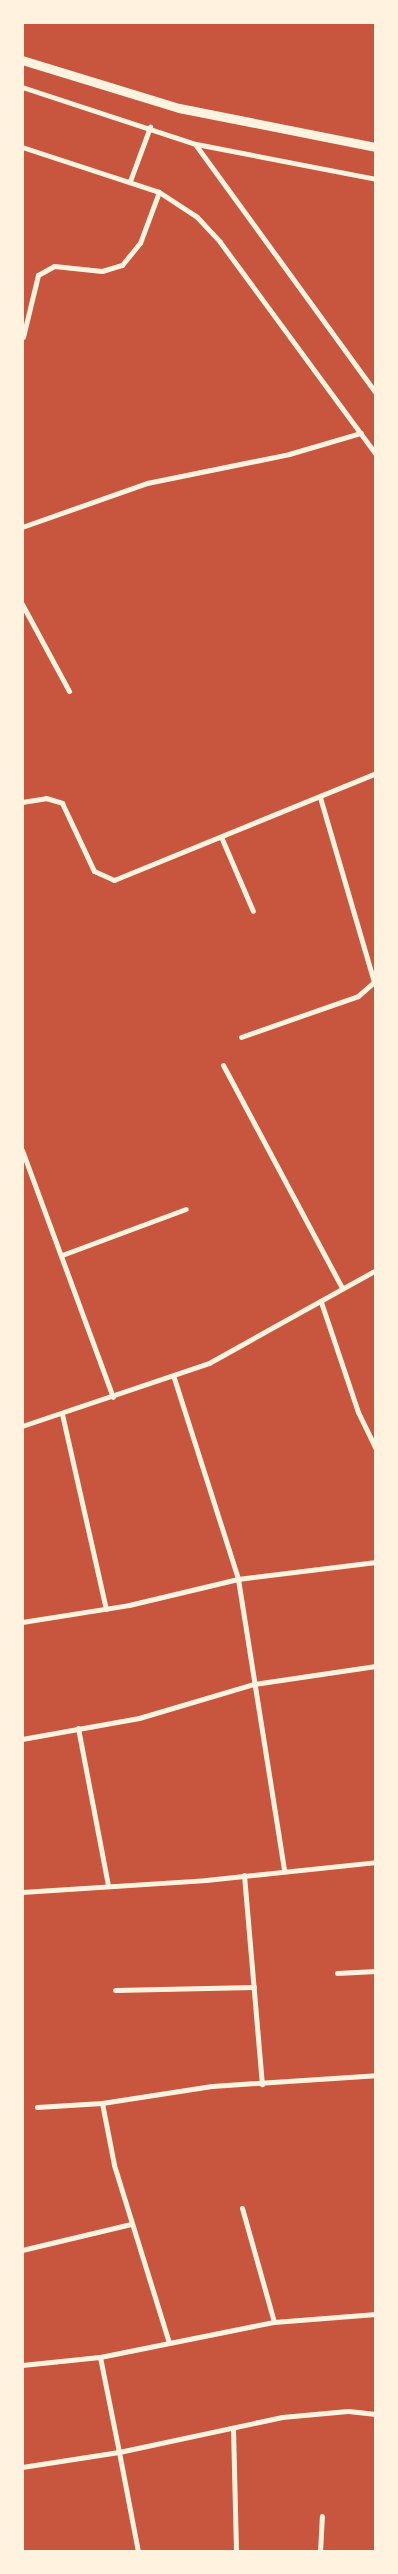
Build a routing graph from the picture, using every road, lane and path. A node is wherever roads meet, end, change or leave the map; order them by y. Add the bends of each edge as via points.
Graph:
1 (22, 60) edge
2 (22, 87) edge
3 (150, 128) junction
4 (195, 144) junction
5 (22, 147) edge
6 (376, 148) edge
7 (376, 179) edge
8 (130, 181) junction
9 (160, 192) junction
10 (23, 337) edge
11 (376, 393) edge
12 (361, 433) junction
13 (376, 454) edge
14 (22, 527) edge
15 (22, 604) edge
16 (69, 691) dead end
17 (376, 773) edge
18 (320, 797) junction
19 (22, 802) edge
20 (222, 839) junction
21 (253, 911) dead end
22 (241, 1036) dead end
23 (223, 1065) dead end
24 (22, 1150) edge
25 (186, 1209) dead end
26 (62, 1254) junction
27 (376, 1270) edge
28 (342, 1288) junction
29 (321, 1302) junction
30 (174, 1378) junction
31 (113, 1397) junction
32 (62, 1414) junction
33 (22, 1426) edge
34 (376, 1449) edge
35 (376, 1562) edge
36 (238, 1579) junction
37 (106, 1608) junction
38 (22, 1622) edge
39 (376, 1666) edge
40 (254, 1684) junction
41 (78, 1728) junction
42 (22, 1739) edge
43 (376, 1862) edge
44 (284, 1869) junction
45 (244, 1875) junction
46 (108, 1886) junction
47 (22, 1892) edge
48 (376, 1971) edge
49 (337, 1973) dead end
50 (254, 1987) junction
51 (115, 1990) dead end
52 (376, 2075) edge
53 (262, 2084) junction
54 (102, 2103) junction
55 (37, 2106) dead end
56 (242, 2208) dead end
57 (131, 2224) junction
58 (22, 2250) edge
59 (376, 2314) edge
60 (274, 2322) junction
61 (169, 2343) junction
62 (100, 2357) junction
63 (22, 2365) edge
64 (376, 2414) edge
65 (233, 2428) junction
66 (118, 2452) junction
67 (22, 2467) edge
68 (322, 2516) dead end
69 (138, 2552) edge
70 (236, 2552) edge
71 (320, 2552) edge

1 - 6 street via 179,108
2 - 3 street
3 - 4 street
3 - 8 street
4 - 7 street
4 - 11 street
5 - 8 street
8 - 9 street
9 - 10 street via 140,243 122,265 102,271 54,266 38,275
9 - 12 street via 197,217 220,242
12 - 13 street
12 - 14 street via 289,454 148,483
15 - 16 street
17 - 18 street
18 - 20 street
18 - 22 street via 374,982 358,996
19 - 20 street via 46,798 62,803 94,870 103,878 124,878
20 - 21 street
23 - 28 street
24 - 26 street
25 - 26 street
26 - 31 street
27 - 28 street
28 - 29 street
29 - 30 street
29 - 34 street via 358,1412
30 - 31 street
30 - 36 street
31 - 32 street
32 - 33 street
32 - 37 street
35 - 36 street
36 - 37 street
36 - 40 street
37 - 38 street
39 - 40 street
40 - 41 street via 139,1718
40 - 44 street
41 - 42 street
41 - 46 street
43 - 44 street
44 - 45 street
45 - 46 street
45 - 50 street
46 - 47 street
48 - 49 street
50 - 51 street
50 - 53 street
52 - 53 street
53 - 54 street via 212,2086
54 - 55 street
54 - 57 street
56 - 60 street
57 - 58 street
57 - 61 street
59 - 60 street
60 - 61 street
61 - 62 street
62 - 63 street
62 - 66 street
64 - 65 street via 318,2413
65 - 66 street
65 - 70 street
66 - 67 street
66 - 69 street
68 - 71 street

